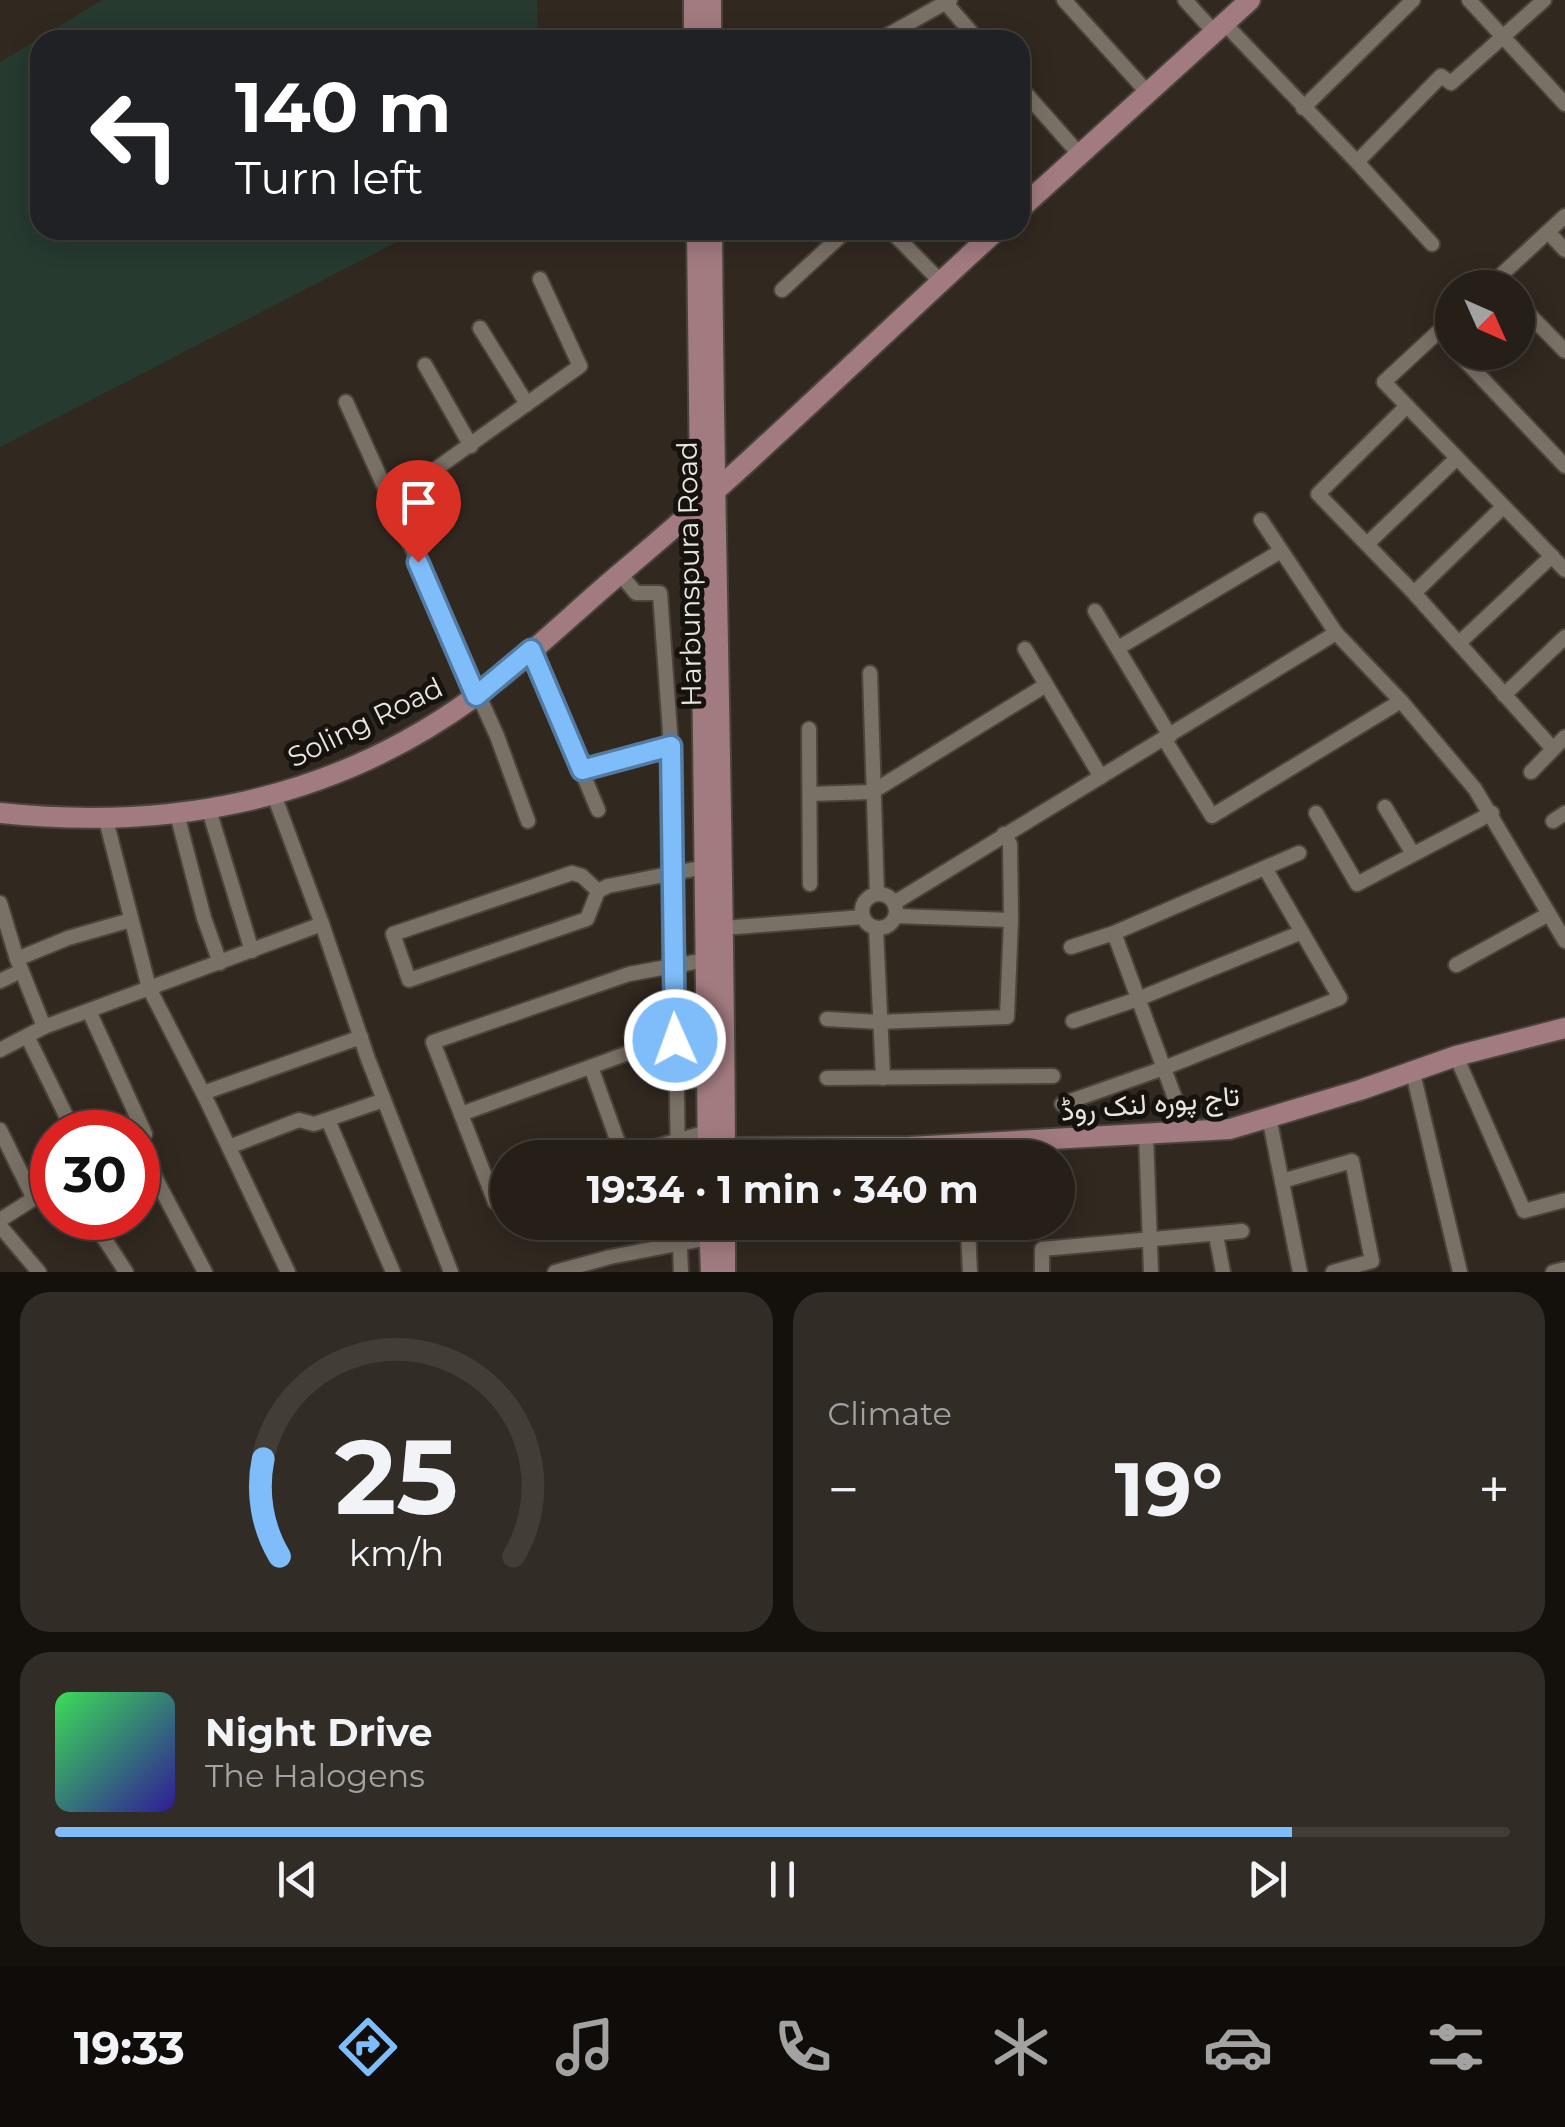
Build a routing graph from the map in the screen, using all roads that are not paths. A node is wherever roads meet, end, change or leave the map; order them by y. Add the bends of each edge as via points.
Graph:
1 (694, 0) edge
2 (711, 0) edge
3 (1064, 0) edge
4 (1185, 0) edge
5 (1250, 0) edge
6 (1412, 0) edge
7 (1469, 0) edge
8 (1544, 0) edge
9 (946, 1) edge
10 (1219, 28) junction
11 (694, 30) edge
12 (711, 30) edge
13 (896, 30) edge
14 (970, 30) edge
15 (1504, 38) junction
16 (1148, 93) junction
17 (1030, 98) edge
18 (1565, 104) edge
19 (1303, 108) junction
20 (1080, 154) junction
21 (1357, 162) junction
22 (1030, 200) edge
23 (1565, 216) edge
24 (1548, 232) junction
25 (697, 240) edge
26 (712, 240) edge
27 (836, 240) edge
28 (900, 240) edge
29 (986, 240) edge
30 (1432, 244) dead end
31 (1565, 250) edge
32 (1510, 270) edge
33 (540, 279) dead end
34 (940, 282) junction
35 (782, 290) dead end
36 (1535, 321) edge
37 (480, 328) dead end
38 (1435, 335) edge
39 (1565, 352) edge
40 (425, 365) dead end
41 (1474, 370) edge
42 (346, 402) dead end
43 (527, 404) junction
44 (1406, 406) junction
45 (471, 446) junction
46 (1456, 458) junction
47 (1565, 466) edge
48 (707, 500) junction
49 (391, 501) junction
50 (1504, 507) junction
51 (1261, 520) dead end
52 (1367, 544) junction
53 (1281, 551) junction
54 (1552, 556) junction
55 (1565, 569) edge
56 (620, 574) junction
57 (1414, 594) junction
58 (1095, 611) dead end
59 (1336, 633) junction
60 (1565, 637) edge
61 (1459, 643) junction
62 (1118, 648) junction
63 (1025, 649) dead end
64 (531, 650) junction
65 (870, 673) dead end
66 (1046, 685) junction
67 (1504, 695) junction
68 (476, 696) junction
69 (1401, 701) junction
70 (809, 729) dead end
71 (1565, 737) edge
72 (1168, 738) junction
73 (671, 746) junction
74 (1553, 749) junction
75 (582, 770) junction
76 (1531, 772) dead end
77 (1101, 777) junction
78 (872, 792) junction
79 (810, 794) junction
80 (274, 795) junction
81 (1384, 806) dead end
82 (209, 810) junction
83 (598, 810) dead end
84 (0, 813) edge
85 (1316, 813) dead end
86 (1492, 813) junction
87 (177, 814) junction
88 (106, 820) junction
89 (528, 821) dead end
90 (1004, 834) junction
91 (1300, 854) dead end
92 (1413, 854) junction
93 (705, 867) junction
94 (1265, 868) junction
95 (670, 872) junction
96 (810, 884) dead end
97 (598, 891) junction
98 (877, 894) junction
99 (1, 907) edge
100 (895, 910) junction
101 (1547, 915) junction
102 (863, 917) junction
103 (131, 920) junction
104 (1011, 920) junction
105 (322, 924) junction
106 (724, 928) junction
107 (876, 928) junction
108 (1302, 932) junction
109 (1114, 933) junction
110 (1565, 942) edge
111 (1071, 947) dead end
112 (252, 951) junction
113 (706, 960) junction
114 (220, 963) junction
115 (673, 964) junction
116 (19, 965) junction
117 (1456, 965) dead end
118 (0, 981) edge
119 (149, 988) junction
120 (1138, 999) junction
121 (89, 1011) junction
122 (828, 1018) dead end
123 (1072, 1021) dead end
124 (880, 1022) junction
125 (44, 1027) junction
126 (1565, 1028) edge
127 (27, 1036) junction
128 (360, 1037) junction
129 (675, 1040) junction
130 (0, 1050) edge
131 (1456, 1056) junction
132 (591, 1067) junction
133 (1164, 1068) junction
134 (1413, 1073) junction
135 (1053, 1076) dead end
136 (827, 1078) dead end
137 (884, 1078) junction
138 (676, 1081) junction
139 (706, 1081) junction
140 (203, 1094) junction
141 (384, 1100) junction
142 (1062, 1104) dead end
143 (63, 1110) edge
144 (134, 1110) edge
145 (461, 1114) junction
146 (1270, 1117) junction
147 (328, 1120) junction
148 (0, 1130) edge
149 (707, 1132) junction
150 (1187, 1132) junction
151 (1146, 1134) junction
152 (615, 1140) edge
153 (677, 1140) joint
154 (711, 1140) edge
155 (719, 1140) edge
156 (1037, 1140) edge
157 (229, 1147) junction
158 (1282, 1181) junction
159 (160, 1185) edge
160 (30, 1190) edge
161 (490, 1191) edge
162 (1565, 1200) edge
163 (30, 1201) edge
164 (0, 1223) edge
165 (1242, 1231) dead end
166 (1216, 1235) junction
167 (105, 1240) edge
168 (680, 1240) edge
169 (691, 1240) edge
170 (716, 1240) edge
171 (719, 1240) edge
172 (968, 1240) edge
173 (1148, 1240) junction
174 (680, 1244) junction
175 (1565, 1268) edge
176 (577, 1269) edge
177 (39, 1272) edge
178 (126, 1272) edge
179 (205, 1272) edge
180 (288, 1272) edge
181 (393, 1272) edge
182 (451, 1272) edge
183 (555, 1272) edge
184 (681, 1272) edge
185 (711, 1272) edge
186 (725, 1272) edge
187 (970, 1272) edge
188 (1042, 1272) edge
189 (1151, 1272) edge
190 (1222, 1272) edge
191 (1300, 1272) edge
192 (1333, 1272) edge
193 (1460, 1272) edge
194 (1553, 1272) edge

1 - 11 main road
2 - 12 main road
3 - 16 street
4 - 10 street
5 - 10 main road
6 - 19 street
7 - 15 street
8 - 15 street
9 - 13 street
9 - 14 street
10 - 16 main road
10 - 19 street
15 - 18 street
15 - 21 street via 1450,83 1441,76
16 - 20 main road
17 - 20 street
19 - 21 street
20 - 22 main road
21 - 30 street
23 - 24 street
24 - 31 street
24 - 32 street
25 - 48 main road, Harbunspura Road
26 - 48 main road, Harbunspura Road
27 - 35 street
28 - 34 street
29 - 34 main road, Soling Road
33 - 43 street via 580,366
34 - 48 main road, Soling Road
36 - 39 street
37 - 43 street
38 - 44 street via 1384,382
40 - 45 street
41 - 47 street
42 - 49 street
43 - 45 street
44 - 46 street
44 - 52 street via 1318,494
45 - 49 street
46 - 50 street
46 - 52 street
48 - 56 main road, Soling Road
48 - 93 main road, Harbunspura Road
48 - 106 main road, Harbunspura Road
49 - 68 street
50 - 54 street
50 - 57 street
51 - 53 street
52 - 57 street
53 - 59 street
53 - 62 street
54 - 55 street
54 - 61 street
56 - 64 main road, Soling Road
56 - 73 street via 636,593 660,593
57 - 61 street
58 - 62 street
59 - 69 street
59 - 72 street
60 - 67 street
61 - 67 street
62 - 72 street
63 - 66 street
64 - 68 main road, Soling Road
64 - 75 street
65 - 78 street
66 - 77 street
66 - 78 street
67 - 74 street
68 - 80 main road, Soling Road via 370,756
68 - 89 street
69 - 72 street via 1212,816
69 - 86 street
70 - 79 street
71 - 74 street
72 - 77 street
73 - 75 street
73 - 95 street
74 - 76 street
75 - 83 street
77 - 90 street
78 - 79 street
78 - 98 street
79 - 96 street
80 - 82 main road, Soling Road
80 - 105 street
81 - 92 street
82 - 87 main road, Soling Road
82 - 112 street
84 - 88 main road, Soling Road
85 - 92 street via 1357,884
86 - 92 street
86 - 101 street
87 - 88 main road, Soling Road
87 - 114 street
88 - 103 street
90 - 100 street
90 - 104 street via 1010,844
91 - 94 street
93 - 95 street
93 - 113 main road, Harbunspura Road
94 - 108 street
94 - 109 street
95 - 97 street
95 - 115 street
97 - 97 street via 586,918 408,980 393,934 572,873
98 - 100 street via 890,898
98 - 102 street via 865,902
99 - 116 street
100 - 104 street via 916,919
100 - 107 street via 891,923
101 - 110 street
101 - 117 street
102 - 106 street
102 - 107 street
103 - 116 street via 68,938
103 - 119 street
104 - 124 street via 1008,1017
105 - 112 street
105 - 128 street
106 - 155 main road, Harbunspura Road
107 - 124 street
108 - 120 street
108 - 133 street via 1340,998
109 - 111 street
109 - 120 street
112 - 114 street
113 - 115 street
113 - 139 main road, Harbunspura Road
114 - 119 street
115 - 129 street
115 - 145 street via 433,1042
116 - 118 street
116 - 125 street
119 - 121 street
119 - 140 street
120 - 123 street
120 - 133 street
121 - 125 street
121 - 144 street
122 - 124 street
124 - 137 street
125 - 127 street
126 - 131 main road, تاج پورہ لنک روڈ
127 - 130 street
127 - 143 street
128 - 140 street
128 - 141 street
129 - 132 street
129 - 138 street
131 - 134 main road, تاج پورہ لنک روڈ
131 - 162 street via 1524,1212
132 - 145 street
132 - 152 street
133 - 142 street
133 - 150 street
134 - 146 main road, تاج پورہ لنک روڈ
134 - 193 street
135 - 137 street
136 - 137 street
138 - 139 street
138 - 153 street
139 - 149 main road, Harbunspura Road
140 - 157 street
141 - 147 street
141 - 182 street
145 - 161 street
146 - 150 main road, تاج پورہ لنک روڈ
146 - 158 street
147 - 157 street via 300,1120
147 - 181 street
148 - 160 street
149 - 153 street
149 - 154 main road, Harbunspura Road
150 - 151 main road, تاج پورہ لنک روڈ
151 - 156 main road, تاج پورہ لنک روڈ
151 - 173 street
157 - 180 street
158 - 191 street
158 - 192 street via 1352,1161 1372,1261
159 - 179 street
163 - 164 street
164 - 177 street
165 - 166 street
166 - 173 street
166 - 190 street
167 - 178 street
168 - 174 street
169 - 174 street
170 - 185 main road
171 - 186 main road
172 - 187 street
173 - 188 street via 1042,1248
173 - 189 street
174 - 176 street
174 - 184 street
175 - 194 street
176 - 183 street

